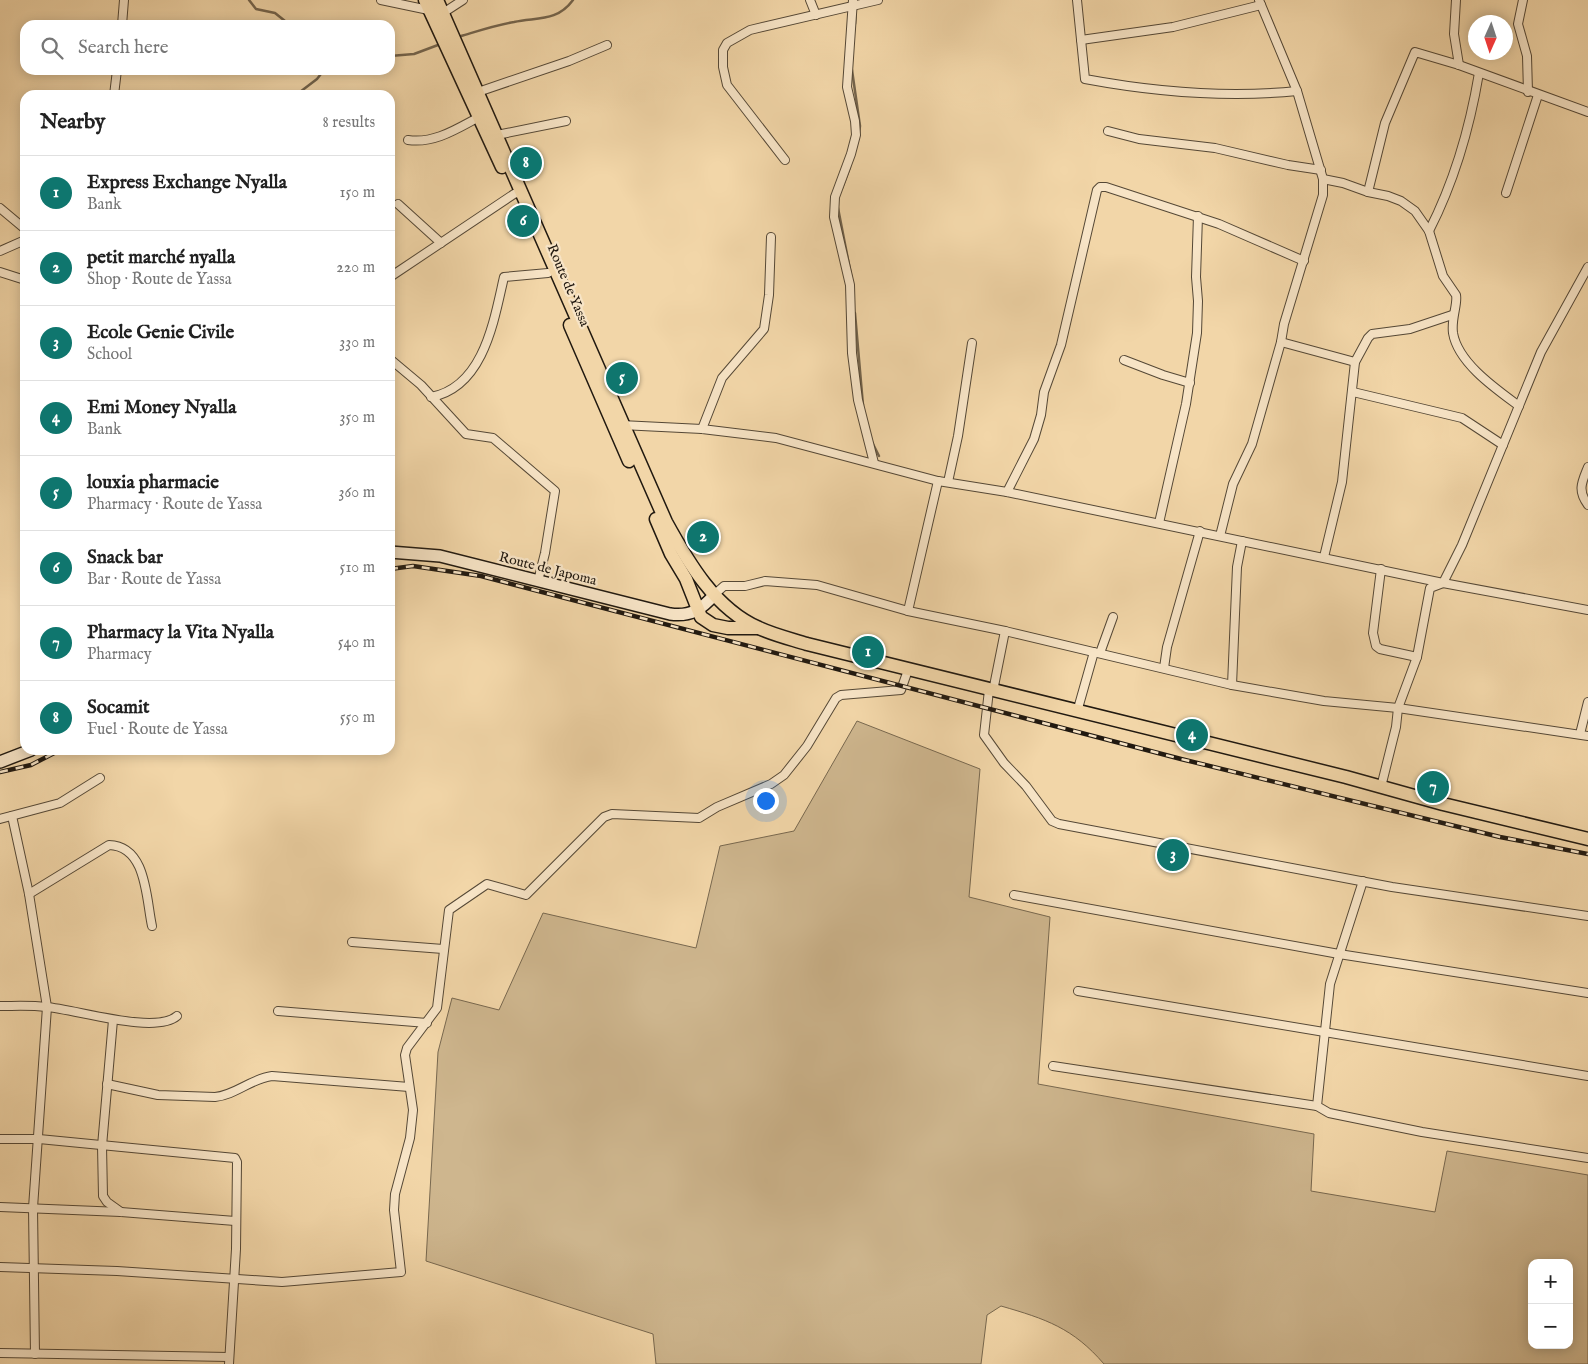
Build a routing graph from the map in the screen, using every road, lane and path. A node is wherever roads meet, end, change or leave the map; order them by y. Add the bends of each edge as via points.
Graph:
1 (124, 0) edge
2 (381, 0) edge
3 (463, 0) edge
4 (810, 0) edge
5 (878, 0) edge
6 (1076, 0) edge
7 (1456, 0) edge
8 (1523, 0) edge
9 (1260, 2) edge
10 (430, 3) edge
11 (853, 4) edge
12 (443, 13) junction
13 (816, 15) junction
14 (122, 20) edge
15 (1081, 40) junction
16 (607, 45) dead end
17 (1459, 65) junction
18 (1479, 73) junction
19 (116, 75) edge
20 (115, 90) edge
21 (1297, 91) junction
22 (478, 92) junction
23 (1528, 92) junction
24 (1538, 95) junction
25 (1588, 112) edge
26 (483, 116) junction
27 (566, 121) dead end
28 (1108, 131) dead end
29 (497, 135) junction
30 (408, 140) dead end
31 (785, 160) dead end
32 (1321, 170) junction
33 (1323, 179) junction
34 (1368, 192) junction
35 (518, 193) junction
36 (1506, 193) dead end
37 (398, 204) dead end
38 (0, 208) edge
39 (1198, 216) junction
40 (20, 225) edge
41 (1429, 231) junction
42 (772, 237) dead end
43 (20, 242) edge
44 (441, 243) junction
45 (0, 251) edge
46 (1304, 261) junction
47 (1588, 267) edge
48 (0, 272) edge
49 (548, 273) junction
50 (395, 275) edge
51 (20, 278) edge
52 (1452, 315) junction
53 (972, 342) dead end
54 (1281, 342) junction
55 (1124, 360) dead end
56 (1355, 362) junction
57 (395, 363) edge
58 (1190, 383) junction
59 (1353, 392) junction
60 (431, 397) junction
61 (1518, 406) junction
62 (618, 427) junction
63 (702, 429) junction
64 (1503, 445) junction
65 (874, 463) junction
66 (1588, 467) edge
67 (938, 481) junction
68 (948, 482) junction
69 (1007, 492) junction
70 (1588, 505) edge
71 (1159, 523) junction
72 (1200, 532) junction
73 (1220, 536) junction
74 (1242, 541) junction
75 (395, 552) edge
76 (677, 553) junction
77 (1324, 557) junction
78 (1381, 569) junction
79 (538, 581) junction
80 (1443, 583) junction
81 (715, 594) junction
82 (1588, 610) edge
83 (698, 611) junction
84 (908, 611) junction
85 (1113, 617) dead end
86 (758, 628) junction
87 (1005, 631) junction
88 (1097, 653) junction
89 (1417, 657) junction
90 (1164, 668) junction
91 (908, 670) junction
92 (1232, 685) junction
93 (991, 691) junction
94 (1588, 702) edge
95 (1398, 708) junction
96 (1077, 712) junction
97 (1584, 735) edge
98 (20, 754) edge
99 (0, 762) edge
100 (100, 778) dead end
101 (1382, 787) junction
102 (12, 816) junction
103 (0, 819) edge
104 (1588, 839) edge
105 (1363, 881) junction
106 (29, 894) junction
107 (1014, 895) dead end
108 (1588, 916) edge
109 (152, 926) dead end
110 (352, 942) dead end
111 (443, 950) junction
112 (1339, 954) junction
113 (1078, 991) dead end
114 (1588, 994) edge
115 (0, 1006) edge
116 (47, 1007) junction
117 (278, 1011) dead end
118 (177, 1016) dead end
119 (113, 1020) junction
120 (427, 1023) junction
121 (1323, 1032) junction
122 (1053, 1066) dead end
123 (1588, 1076) edge
124 (107, 1084) junction
125 (409, 1087) junction
126 (1317, 1106) junction
127 (0, 1139) edge
128 (39, 1139) junction
129 (102, 1146) junction
130 (1588, 1158) edge
131 (0, 1207) edge
132 (34, 1208) junction
133 (121, 1212) junction
134 (235, 1221) junction
135 (0, 1267) edge
136 (34, 1268) junction
137 (233, 1279) junction
138 (0, 1353) edge
139 (35, 1354) junction
140 (143, 1355) junction
141 (229, 1360) edge
142 (142, 1364) edge

1 - 14 street
2 - 10 street
3 - 12 street
4 - 13 street
5 - 11 street
6 - 15 street
7 - 17 street via 1454,34
8 - 23 street via 1518,24 1527,56
9 - 15 street via 1173,27
9 - 21 street
10 - 12 main road, Route de Yassa
10 - 26 main road, Route de Yassa
11 - 13 street
11 - 65 street via 847,87 856,135 834,197 834,217 850,285 852,353 858,400
12 - 22 main road, Route de Yassa
13 - 31 street via 750,30 727,43 723,50 727,85
15 - 21 street via 1085,79 1121,86 1220,94
16 - 22 street
17 - 18 street
17 - 34 street via 1419,52 1412,56 1385,123
18 - 23 street
18 - 41 street via 1471,117
19 - 20 street
21 - 32 street
22 - 26 main road, Route de Yassa
23 - 24 street
24 - 25 street
24 - 36 street
26 - 29 main road, Route de Yassa
26 - 30 street via 435,139
26 - 35 main road, Route de Yassa
27 - 29 street
28 - 32 street via 1139,140 1215,148
29 - 35 main road, Route de Yassa
32 - 33 street
33 - 34 street
33 - 46 street via 1323,195
34 - 41 street via 1401,201
35 - 44 street
35 - 49 main road, Route de Yassa
35 - 62 main road, Route de Yassa
37 - 44 street
38 - 40 street
39 - 46 street
39 - 58 street via 1197,333
39 - 69 street via 1106,187 1097,190 1061,345 1047,379 1034,439
41 - 52 street via 1443,276 1456,294
42 - 63 street via 764,329 722,378
43 - 45 street
44 - 50 street
46 - 54 street
47 - 61 street via 1541,352
48 - 51 street
49 - 60 street via 504,277 492,332 477,361 460,383
49 - 62 main road, Route de Yassa
52 - 56 street via 1410,329 1372,334
52 - 61 street via 1453,335 1469,365
53 - 68 street
54 - 56 street
54 - 73 street via 1252,444 1233,484
55 - 58 street
56 - 59 street
57 - 60 street
58 - 71 street
59 - 64 street via 1462,418
59 - 77 street via 1342,482
60 - 79 street via 466,434 493,438 555,492
61 - 64 street
62 - 63 street
62 - 76 main road, Route de Yassa
63 - 65 street via 776,438
64 - 80 street
65 - 67 street
66 - 70 street via 1580,488
67 - 68 street
67 - 84 street
68 - 69 street
69 - 71 street
71 - 72 street
72 - 73 street
72 - 90 street
73 - 74 street
74 - 77 street
74 - 92 street via 1237,567
75 - 79 street, Route de Japoma via 440,556
76 - 81 main road
76 - 83 main road
77 - 78 street
78 - 80 street
78 - 89 street via 1373,633 1376,646
79 - 83 street, Route de Japoma via 670,614
80 - 82 street
80 - 89 street via 1430,588
81 - 83 street
81 - 84 street via 724,586 782,581 817,585
81 - 86 main road
83 - 86 main road via 705,622 712,625
84 - 87 street
85 - 88 street
86 - 91 main road
87 - 88 street
87 - 93 street
88 - 90 street
88 - 96 street
89 - 95 street
90 - 92 street
91 - 93 main road
91 - 111 street via 901,690 847,694 836,698 807,746 784,775 772,784 740,796 700,818 612,814 598,822 526,895 487,884 449,910
92 - 95 street via 1324,701
93 - 96 main road
93 - 105 street via 984,735 1052,821
94 - 97 street
95 - 97 street
95 - 101 street
96 - 101 main road
98 - 99 street
100 - 102 street via 60,803
101 - 104 main road
102 - 103 street
102 - 106 street
105 - 108 street
105 - 112 street
106 - 109 street via 109,845 118,845 130,852 140,868
106 - 116 street
107 - 112 street
110 - 111 street
111 - 120 street via 440,999
112 - 114 street
112 - 121 street via 1330,984
113 - 121 street
115 - 116 street
116 - 119 street
116 - 128 street
117 - 120 street
118 - 119 street via 165,1023
119 - 124 street
120 - 125 street via 407,1048
121 - 123 street
121 - 126 street
122 - 126 street
124 - 125 street via 158,1095 216,1097 257,1078 272,1076
124 - 129 street
125 - 137 street via 412,1118 402,1172 396,1186 394,1210 401,1272 282,1282
126 - 130 street via 1329,1113 1422,1132
127 - 128 street
128 - 129 street
128 - 132 street
129 - 133 street via 103,1196
129 - 134 street via 234,1158
131 - 132 street
132 - 133 street
132 - 136 street
133 - 134 street
134 - 137 street
135 - 136 street
136 - 137 street
136 - 139 street
137 - 141 street
138 - 139 street
139 - 140 street
140 - 141 street
140 - 142 street

